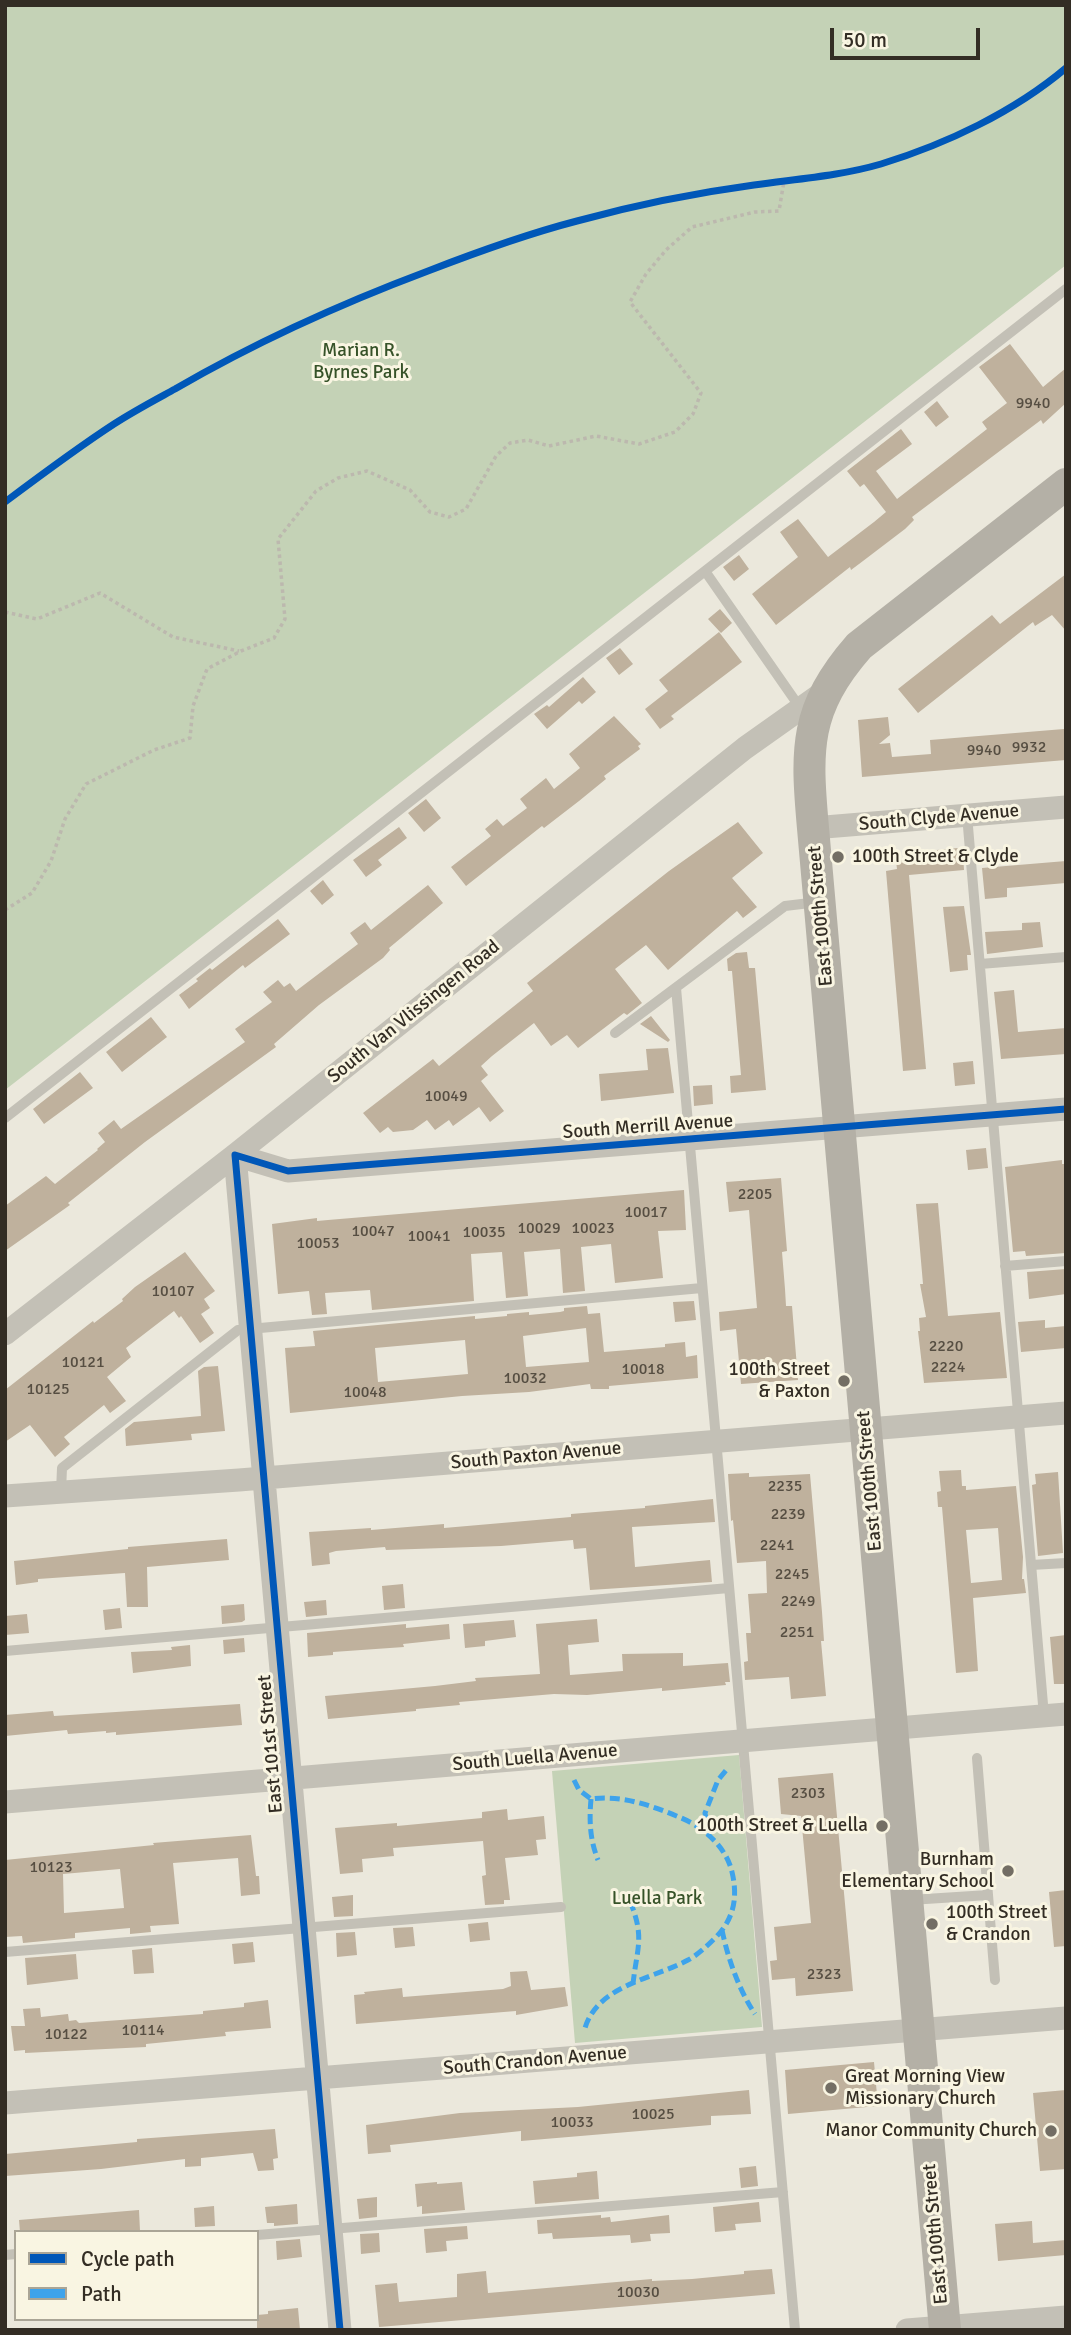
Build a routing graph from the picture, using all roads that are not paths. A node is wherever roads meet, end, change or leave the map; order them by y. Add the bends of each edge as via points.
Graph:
1 (1066, 289) edge
2 (1066, 484) edge
3 (705, 571) junction
4 (813, 701) junction
5 (1066, 807) edge
6 (967, 815) junction
7 (813, 828) junction
8 (820, 902) junction
9 (1066, 957) edge
10 (980, 964) junction
11 (676, 988) junction
12 (615, 1033) dead end
13 (1066, 1109) edge
14 (993, 1115) junction
15 (5, 1118) edge
16 (839, 1128) junction
17 (689, 1140) junction
18 (235, 1154) junction
19 (1066, 1261) edge
20 (1006, 1266) junction
21 (702, 1288) junction
22 (251, 1329) junction
23 (5, 1334) edge
24 (1066, 1413) edge
25 (1019, 1416) junction
26 (866, 1428) junction
27 (716, 1441) junction
28 (264, 1478) junction
29 (61, 1492) junction
30 (5, 1496) edge
31 (1066, 1563) edge
32 (1031, 1565) junction
33 (729, 1587) junction
34 (277, 1627) junction
35 (5, 1651) edge
36 (1055, 1715) edge
37 (892, 1728) junction
38 (743, 1741) junction
39 (977, 1758) dead end
40 (290, 1779) junction
41 (5, 1802) edge
42 (988, 1895) junction
43 (907, 1900) junction
44 (561, 1907) dead end
45 (304, 1929) junction
46 (5, 1952) edge
47 (995, 1980) dead end
48 (1066, 2018) edge
49 (919, 2030) junction
50 (770, 2042) junction
51 (317, 2078) junction
52 (5, 2103) edge
53 (783, 2192) junction
54 (331, 2229) junction
55 (259, 2235) edge
56 (1066, 2317) edge
57 (945, 2328) edge
58 (340, 2330) edge
59 (795, 2330) edge
60 (907, 2330) edge

1 - 3 lane
2 - 4 main road, East 100th Street via 859,646
3 - 4 lane
3 - 15 lane
4 - 7 main road, East 100th Street via 809,748
4 - 18 street, South Van Vlissingen Road via 745,748
5 - 6 street, South Clyde Avenue
6 - 7 street, South Clyde Avenue
6 - 10 lane
7 - 8 main road, East 100th Street
8 - 11 lane via 785,906
8 - 16 main road, East 100th Street
9 - 10 lane
10 - 14 lane
11 - 12 lane
11 - 17 lane
13 - 14 street, South Merrill Avenue
14 - 16 street, South Merrill Avenue
14 - 20 lane
16 - 17 street, South Merrill Avenue
16 - 26 main road, East 100th Street
17 - 18 street, South Merrill Avenue via 288,1171
17 - 21 lane
18 - 22 street, East 101st Street
18 - 23 street, South Van Vlissingen Road
19 - 20 lane
20 - 25 lane
21 - 22 lane
21 - 27 lane
22 - 28 street, East 101st Street
22 - 29 lane via 238,1330 62,1468
24 - 25 street, South Paxton Avenue
25 - 26 street, South Paxton Avenue
25 - 32 lane
26 - 27 street, South Paxton Avenue
26 - 37 main road, East 100th Street
27 - 28 street, South Paxton Avenue
27 - 33 lane
28 - 29 street, South Paxton Avenue
28 - 34 street, East 101st Street
29 - 30 street, South Paxton Avenue
31 - 32 lane
32 - 36 lane
33 - 34 lane
33 - 38 lane
34 - 35 lane
34 - 40 street, East 101st Street
36 - 37 street, South Luella Avenue
37 - 38 street, South Luella Avenue
37 - 43 main road, East 100th Street
38 - 40 street, South Luella Avenue
38 - 50 lane
39 - 42 lane
40 - 41 street, South Luella Avenue
40 - 45 street, East 101st Street
42 - 43 lane
42 - 47 lane
43 - 49 main road, East 100th Street
44 - 45 lane
45 - 46 lane
45 - 51 street, East 101st Street
48 - 49 street, South Crandon Avenue
49 - 50 street, South Crandon Avenue
49 - 57 main road, East 100th Street
50 - 51 street, South Crandon Avenue
50 - 53 lane
51 - 52 street, South Crandon Avenue
51 - 54 street, East 101st Street
53 - 54 lane
53 - 59 lane
54 - 55 lane
54 - 58 street, East 101st Street
56 - 57 street
57 - 60 street

